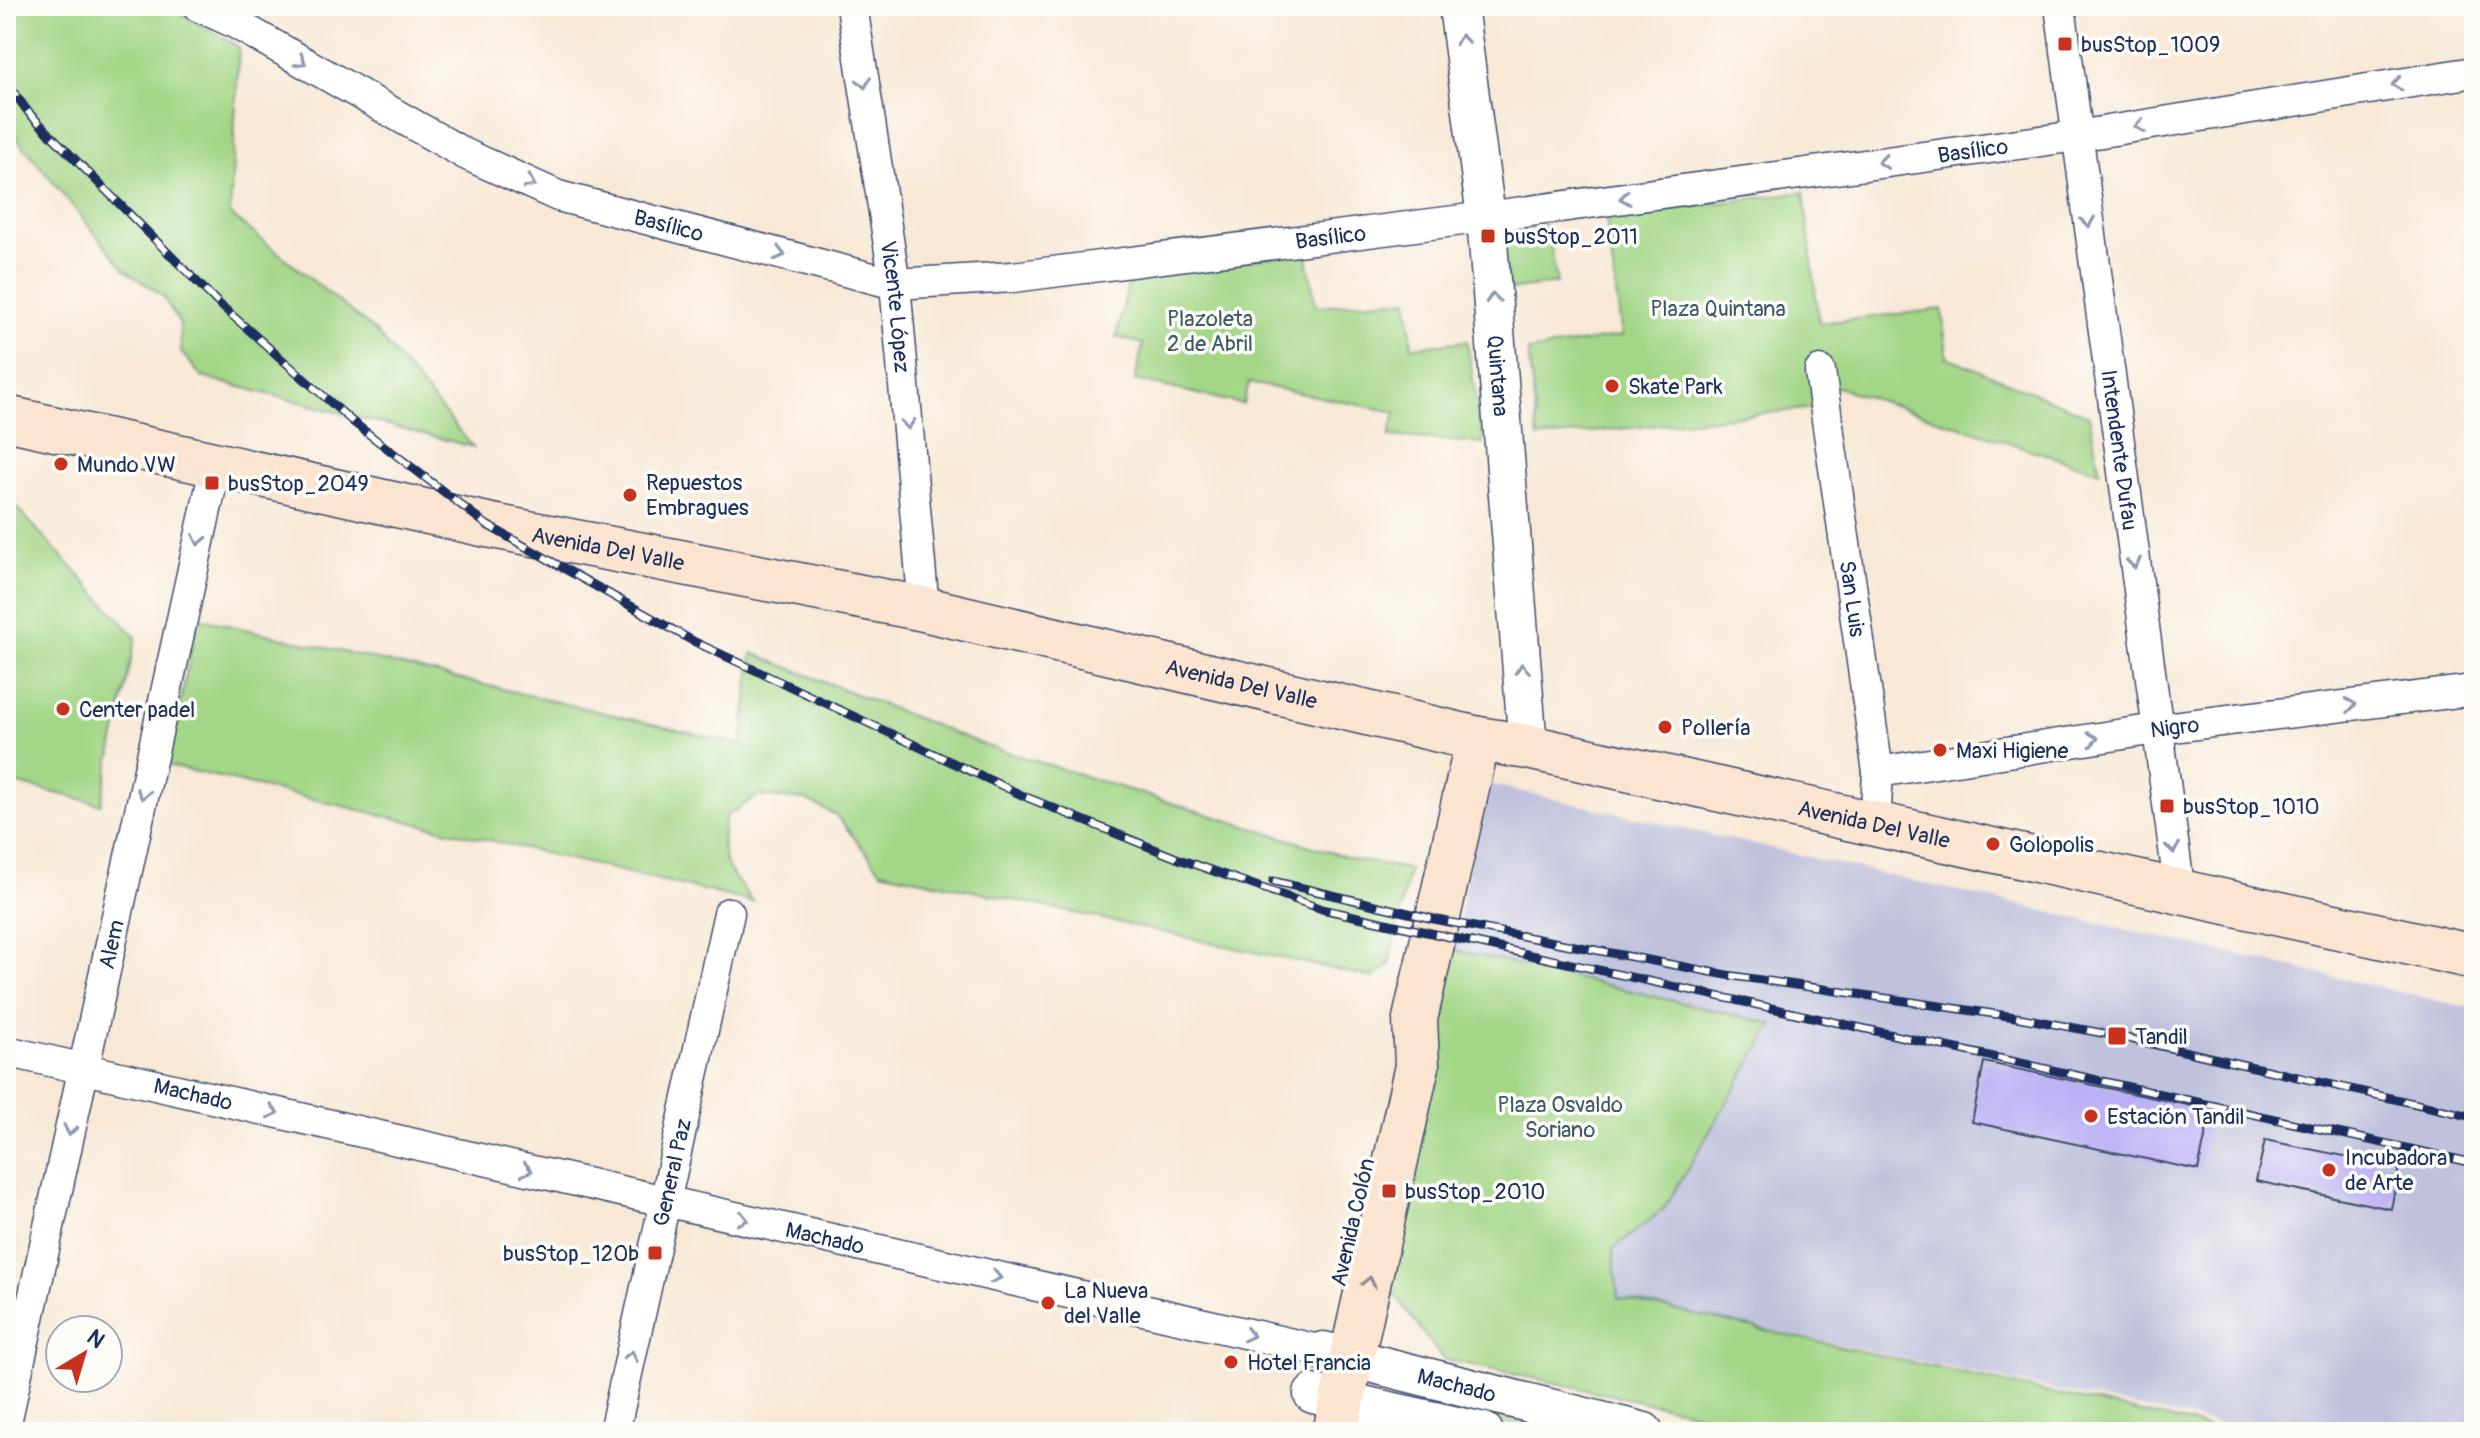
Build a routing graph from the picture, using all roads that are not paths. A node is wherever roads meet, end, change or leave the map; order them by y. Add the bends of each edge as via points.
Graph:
1 (198, 6) edge
2 (852, 6) edge
3 (1458, 6) edge
4 (2060, 6) edge
5 (232, 14) edge
6 (2474, 72) edge
7 (2077, 136) junction
8 (1486, 217) junction
9 (895, 284) junction
10 (1820, 371) dead end
11 (6, 418) edge
12 (216, 464) junction
13 (924, 609) junction
14 (2474, 690) edge
15 (2156, 729) junction
16 (1478, 739) junction
17 (1528, 747) junction
18 (1878, 772) junction
19 (1875, 825) junction
20 (2180, 893) junction
21 (729, 913) dead end
22 (2474, 957) edge
23 (6, 1051) edge
24 (83, 1069) junction
25 (666, 1202) junction
26 (1337, 1354) junction
27 (1324, 1414) edge
28 (6, 1423) edge
29 (614, 1432) edge
30 (1484, 1432) edge
31 (1644, 1432) edge

1 - 5 street, Basílico
2 -> 9 street, Vicente López
8 -> 3 street, Quintana
4 - 7 street, Intendente Dufau
5 -> 9 street, Basílico via 465,154 558,196
6 -> 7 street, Basílico
7 -> 8 street, Basílico
7 -> 15 street, Intendente Dufau
8 - 9 street, Basílico via 1013,277
17 -> 8 street, Quintana
9 -> 13 street, Vicente López
10 - 18 street, San Luis
11 - 12 main road, Avenida Del Valle
12 - 13 main road, Avenida Del Valle via 487,525
12 -> 24 street, Alem
13 - 16 main road, Avenida Del Valle
15 -> 14 street, Nigro
18 -> 15 street, Nigro
15 -> 20 street, Intendente Dufau
16 - 17 main road, Avenida Del Valle
16 - 26 main road, Avenida Colón via 1415,1019 1417,1066
17 - 19 main road, Avenida Del Valle
18 - 19 street, San Luis
19 - 20 main road, Avenida Del Valle
20 - 22 main road, Avenida Del Valle
21 - 25 street, General Paz
23 - 24 street, Machado
24 -> 25 street, Machado
24 -> 28 street, Alem
25 -> 26 street, Machado
29 -> 25 street, General Paz
26 - 27 main road, Avenida Colón
26 - 31 street, Machado
27 - 30 street, Machado

